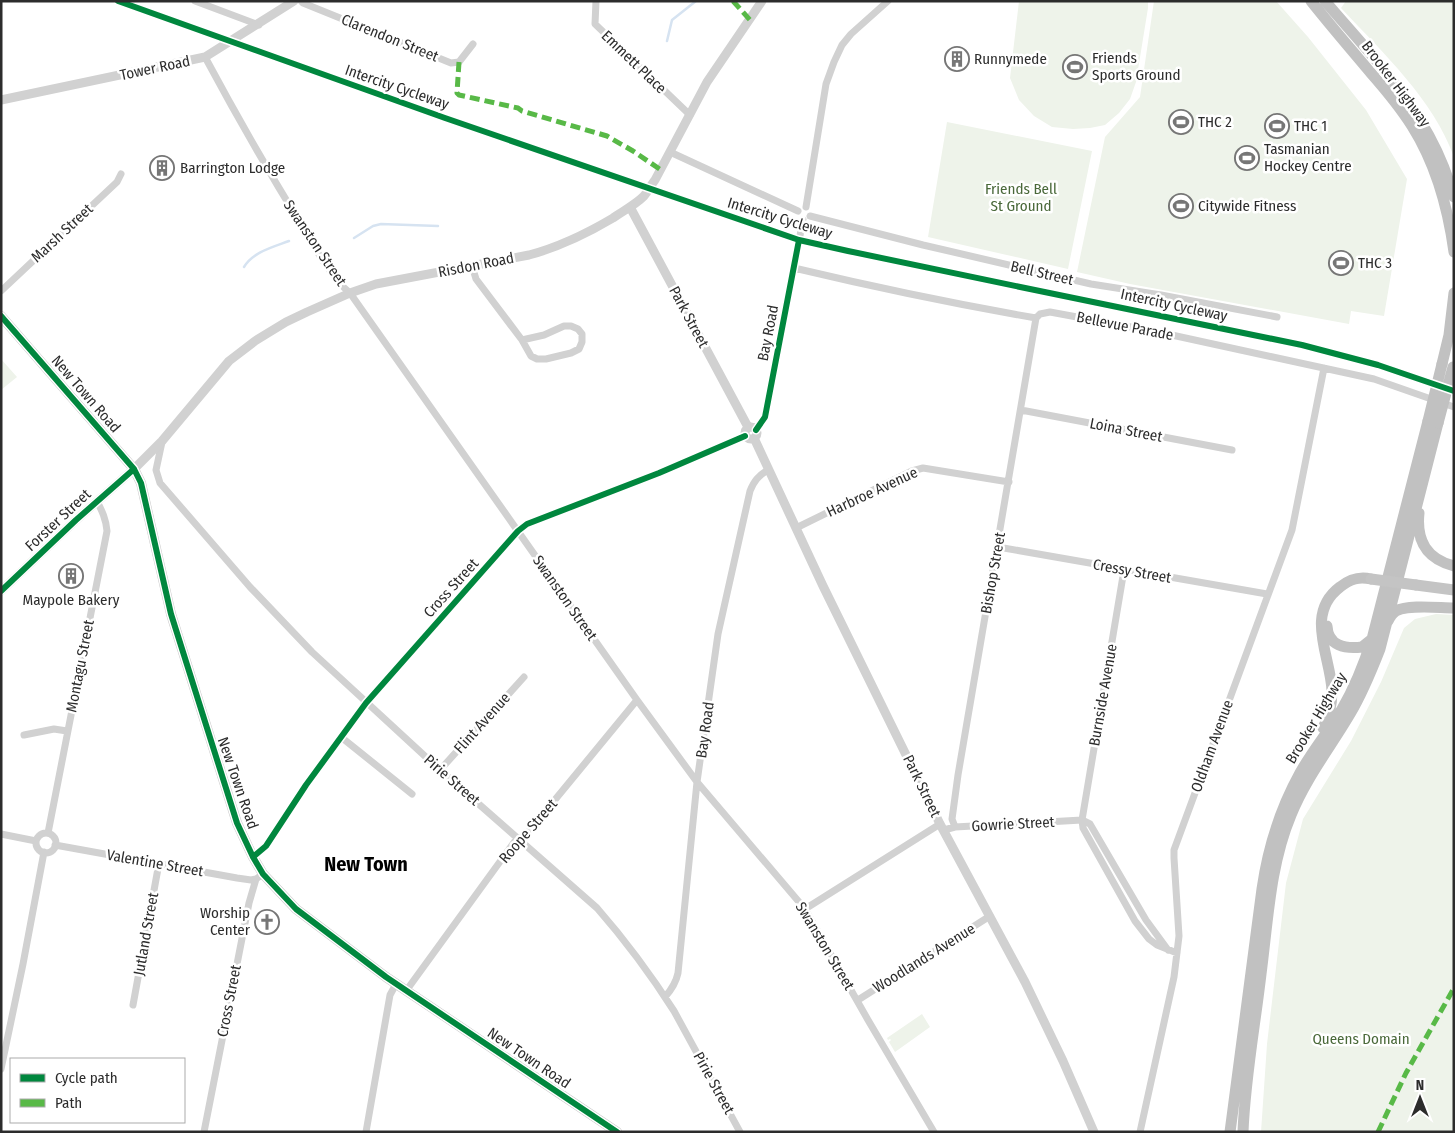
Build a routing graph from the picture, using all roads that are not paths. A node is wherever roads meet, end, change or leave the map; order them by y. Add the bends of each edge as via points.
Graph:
1 (195, 1) edge
2 (294, 1) edge
3 (301, 1) edge
4 (596, 1) edge
5 (762, 1) edge
6 (888, 1) edge
7 (1311, 1) edge
8 (1325, 1) edge
9 (256, 27) junction
10 (473, 44) dead end
11 (206, 58) junction
12 (1, 100) edge
13 (690, 115) junction
14 (670, 152) junction
15 (121, 174) dead end
16 (1454, 197) edge
17 (630, 207) junction
18 (806, 207) junction
19 (798, 211) junction
20 (810, 216) junction
21 (802, 220) junction
22 (1454, 252) edge
23 (472, 266) junction
24 (794, 268) junction
25 (1, 291) edge
26 (350, 293) junction
27 (1454, 293) edge
28 (1, 316) edge
29 (1276, 317) dead end
30 (1036, 318) junction
31 (522, 340) junction
32 (1449, 364) edge
33 (1324, 368) junction
34 (1454, 407) edge
35 (1021, 410) junction
36 (1433, 422) junction
37 (751, 433) junction
38 (162, 441) junction
39 (1232, 450) dead end
40 (134, 469) junction
41 (768, 470) junction
42 (1009, 482) junction
43 (1422, 482) junction
44 (97, 501) junction
45 (796, 528) junction
46 (518, 531) junction
47 (998, 547) junction
48 (1454, 566) edge
49 (1124, 570) junction
50 (1372, 579) junction
51 (1454, 590) edge
52 (1, 591) edge
53 (1267, 594) junction
54 (1454, 608) edge
55 (1385, 629) junction
56 (1372, 639) junction
57 (524, 677) dead end
58 (637, 700) junction
59 (366, 702) junction
60 (67, 730) junction
61 (24, 735) dead end
62 (341, 737) junction
63 (1308, 758) junction
64 (440, 770) junction
65 (697, 782) junction
66 (412, 794) dead end
67 (1082, 820) junction
68 (942, 827) junction
69 (955, 827) junction
70 (48, 833) junction
71 (1, 834) edge
72 (519, 838) junction
73 (36, 841) junction
74 (55, 845) junction
75 (44, 852) junction
76 (252, 857) junction
77 (160, 863) junction
78 (259, 876) junction
79 (805, 909) junction
80 (990, 916) junction
81 (1177, 953) junction
82 (396, 984) junction
83 (406, 991) junction
84 (665, 996) junction
85 (858, 1000) junction
86 (133, 1005) dead end
87 (1, 1069) edge
88 (204, 1132) edge
89 (366, 1132) edge
90 (617, 1132) edge
91 (740, 1132) edge
92 (934, 1132) edge
93 (1094, 1132) edge
94 (1140, 1132) edge
95 (1230, 1132) edge
96 (1243, 1132) edge

1 - 9 street
2 - 9 street, Tower Road
3 - 10 street, Clarendon Street via 451,62 459,62
4 - 13 street, Emmett Place via 595,24
5 - 13 street, Risdon Road
6 - 18 street via 851,34 834,62 826,84
7 - 22 highway, Brooker Highway via 1413,127 1444,198
8 - 16 highway, Brooker Highway via 1421,122 1436,148
9 - 11 street, Tower Road
11 - 12 street, Tower Road
11 - 26 street, Swanston Street via 260,158 340,285
13 - 14 street, Risdon Road
14 - 17 street, Risdon Road via 645,195
14 - 19 street
15 - 25 street, Marsh Street via 117,182
17 - 23 street, Risdon Road via 564,244
17 - 37 street, Park Street
18 - 19 street
18 - 20 street
19 - 21 street
20 - 21 street
20 - 29 street, Bell Street via 1091,284
21 - 24 street, Bay Road
23 - 26 street, Risdon Road via 376,284
23 - 31 street via 476,279
24 - 30 street, Bellevue Parade via 912,295
24 - 37 street, Bay Road via 765,416
26 - 38 street, Risdon Road via 286,322 229,361
26 - 46 street, Swanston Street
27 - 32 highway, Brooker Highway
28 - 40 main road, New Town Road
30 - 33 street, Bellevue Parade via 1050,312
30 - 35 street, Bishop Street
31 - 31 street via 531,356 546,359 579,349 582,334 578,329 564,326
32 - 36 highway, Brooker Highway, bridge
33 - 34 street, Bellevue Parade via 1385,382
33 - 53 street, Oldham Avenue via 1292,530
35 - 39 street, Loina Street
35 - 42 street, Bishop Street
36 - 43 highway, Brooker Highway
36 - 56 highway, Brooker Highway
37 - 41 street, Park Street
37 - 46 street, Cross Street via 659,473 526,524
38 - 40 street, Risdon Road
38 - 59 street, Pirie Street via 156,470 160,483 250,587 312,652
40 - 44 street, Forster Street
40 - 76 main road, New Town Road via 145,497 171,614 237,823
41 - 45 street, Park Street
41 - 65 street, Bay Road via 753,482 750,491 718,634
42 - 45 street, Harbroe Avenue via 923,468
42 - 47 street, Bishop Street
43 - 48 highway via 1418,517 1422,541 1426,550 1436,558
43 - 55 highway, Brooker Highway
44 - 52 street, Forster Street
44 - 60 street, Montagu Street via 107,531
45 - 68 street, Park Street
46 - 58 street, Swanston Street
46 - 59 street, Cross Street
47 - 49 street, Cressy Street
47 - 69 street, Bishop Street via 958,776 952,819
49 - 53 street, Cressy Street
49 - 67 street, Burnside Avenue
50 - 51 main road, bridge
50 - 56 highway via 1343,591 1332,605 1326,624 1330,639 1344,647 1362,647
50 - 63 highway via 1357,578 1340,587 1322,613 1322,634 1332,690 1331,706
53 - 81 street, Oldham Avenue via 1174,850
54 - 55 highway via 1400,610 1394,612
55 - 96 highway, Brooker Highway via 1361,696 1299,795 1283,838 1272,888
56 - 63 highway, Brooker Highway via 1353,688
57 - 64 street, Flint Avenue
58 - 65 street, Swanston Street
58 - 72 street, Roope Street via 526,835
59 - 62 street, Cross Street
59 - 64 street, Pirie Street
60 - 61 street
60 - 70 street, Montagu Street
62 - 66 street
62 - 76 street, Cross Street via 266,846
63 - 95 highway, Brooker Highway via 1280,815 1266,864
64 - 72 street, Pirie Street
65 - 79 street, Swanston Street
65 - 84 street, Bay Road via 678,973 671,991
67 - 69 street, Gowrie Street
67 - 81 street via 1090,824 1146,920 1168,950
68 - 69 street, Gowrie Street
68 - 79 street
68 - 80 street, Park Street
70 - 73 street via 40,834
70 - 74 street via 53,836
71 - 73 street
72 - 83 street, Roope Street
72 - 84 street, Pirie Street via 597,908
73 - 75 street via 38,849
74 - 75 street via 50,852
74 - 77 street, Valentine Street
75 - 87 street
76 - 78 main road, New Town Road
77 - 78 street, Valentine Street via 237,878
77 - 86 street, Jutland Street
78 - 82 main road, New Town Road via 296,909
78 - 88 street, Cross Street via 249,903
79 - 85 street, Swanston Street
80 - 85 street, Woodlands Avenue
80 - 93 street, Park Street via 1063,1061
81 - 94 street, Oldham Avenue
82 - 83 main road, New Town Road
82 - 89 street via 390,995
83 - 90 main road, New Town Road
84 - 91 street, Pirie Street
85 - 92 street, Swanston Street

